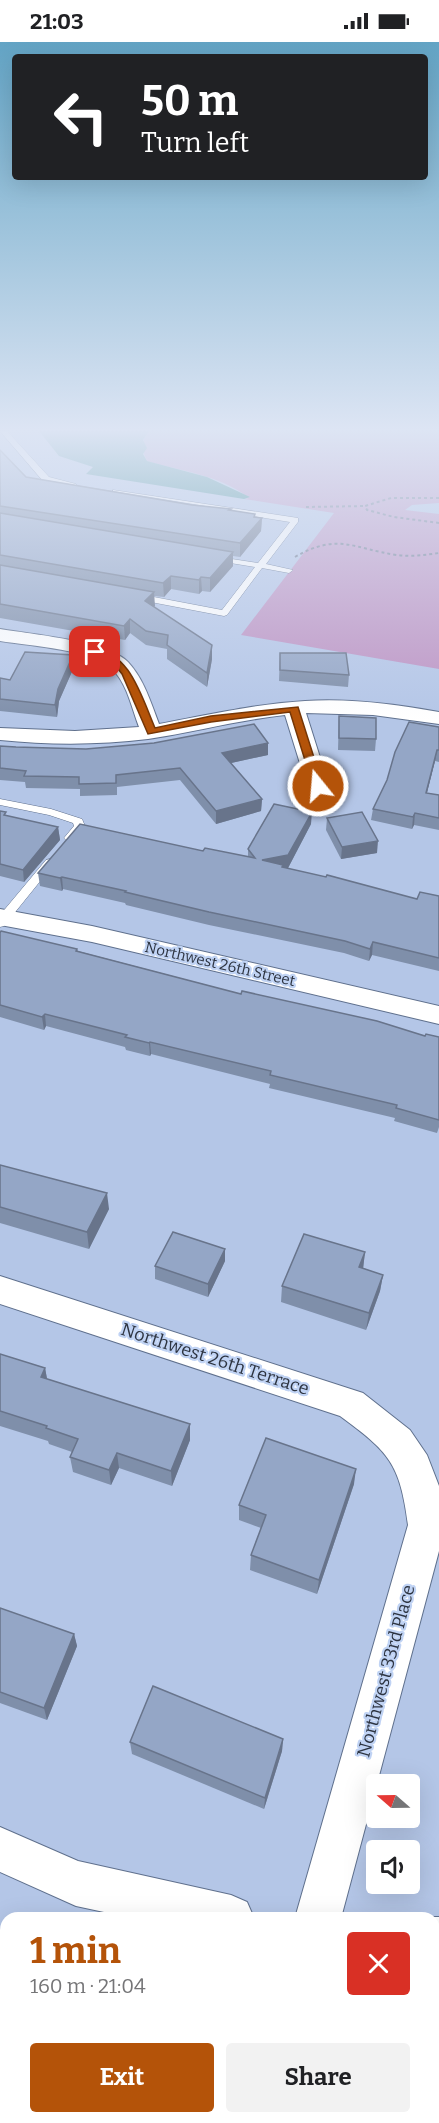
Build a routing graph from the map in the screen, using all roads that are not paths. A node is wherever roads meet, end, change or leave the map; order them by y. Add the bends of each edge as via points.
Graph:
1 (285, 528) edge
2 (208, 557) edge
3 (261, 565) junction
4 (289, 570) dead end
5 (129, 596) edge
6 (0, 635) edge
7 (294, 709) junction
8 (439, 718) edge
9 (151, 731) junction
10 (0, 734) edge
11 (318, 786) dead end
12 (0, 802) edge
13 (1, 919) edge
14 (439, 1015) edge
15 (0, 1290) edge
16 (411, 1459) joint
17 (0, 1849) edge
18 (204, 1912) edge
19 (320, 1912) edge

1 - 3 lane
2 - 3 lane
3 - 4 lane
3 - 5 lane via 224,613
6 - 9 street via 95,652 118,663
7 - 8 street via 384,710
7 - 9 street
7 - 11 street
9 - 10 street via 73,738
12 - 13 lane via 51,812 78,821 80,826
13 - 14 street, Northwest 26th Street via 92,934
15 - 16 street, Northwest 26th Terrace via 351,1404 387,1430
16 - 19 street, Northwest 33rd Place via 423,1493 427,1525
17 - 18 street via 76,1883

